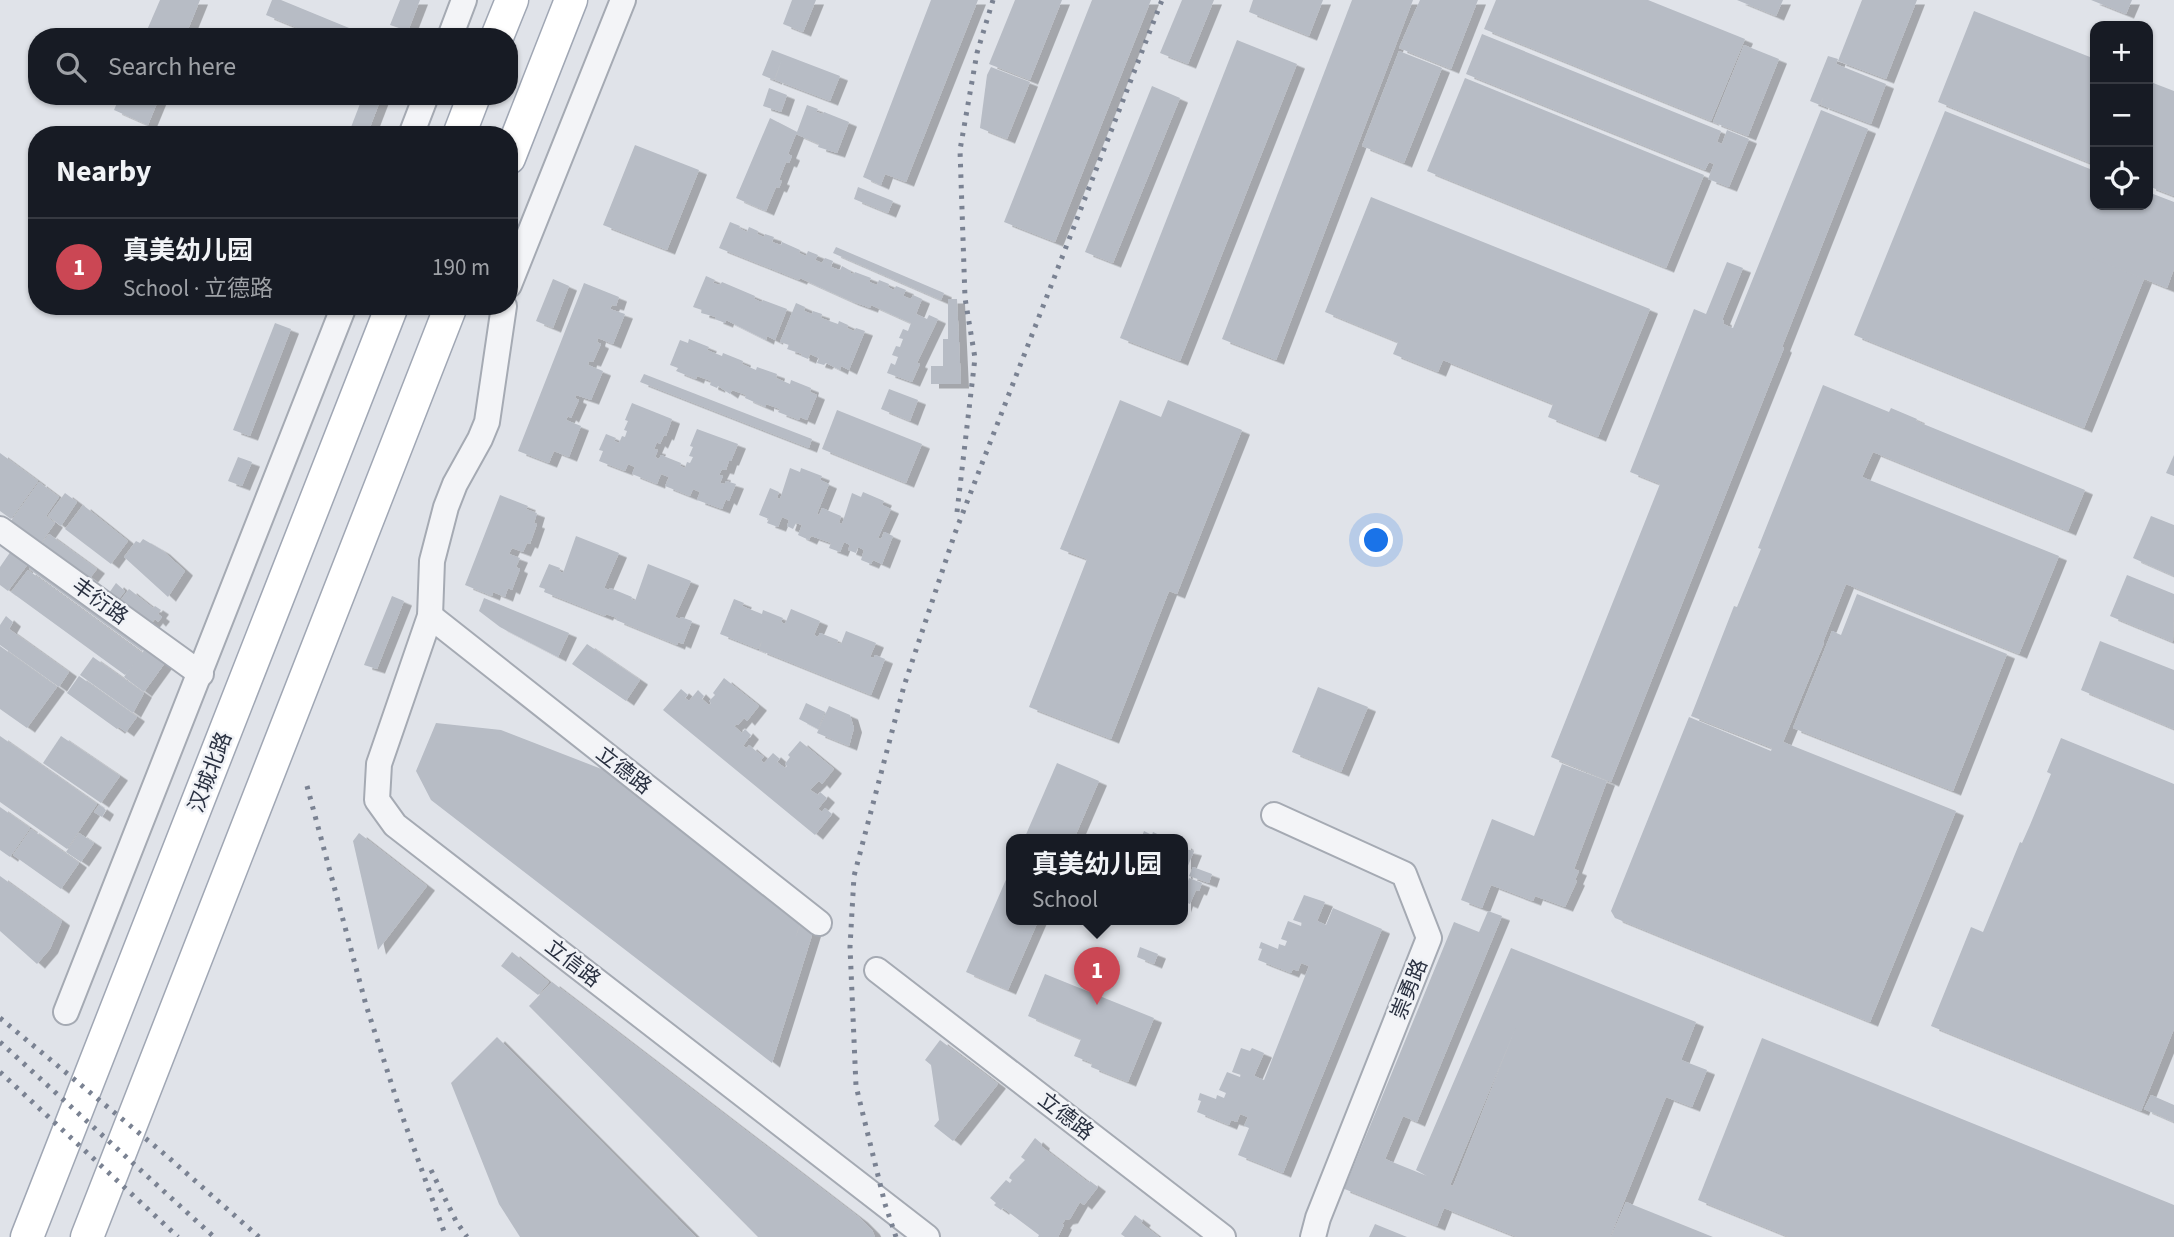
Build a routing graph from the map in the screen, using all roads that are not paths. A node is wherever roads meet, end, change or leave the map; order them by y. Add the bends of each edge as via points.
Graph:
1 (464, 0) edge
2 (512, 0) edge
3 (571, 0) edge
4 (623, 0) edge
5 (453, 28) edge
6 (501, 28) edge
7 (423, 105) edge
8 (471, 105) edge
9 (414, 126) edge
10 (462, 126) edge
11 (518, 135) edge
12 (518, 262) edge
13 (341, 315) edge
14 (388, 315) edge
15 (447, 315) edge
16 (503, 315) edge
17 (0, 529) edge
18 (430, 616) junction
19 (201, 674) junction
20 (1274, 815) dead end
21 (819, 923) dead end
22 (877, 970) dead end
23 (66, 1012) dead end
24 (27, 1237) edge
25 (87, 1237) edge
26 (928, 1237) edge
27 (1223, 1237) edge
28 (1313, 1237) edge

1 - 5 street
2 - 6 main road
3 - 11 main road
4 - 12 street
7 - 9 street
8 - 10 main road
13 - 19 street
14 - 24 main road, 汉城北路
15 - 25 main road
16 - 18 street, 立信路 via 487,422 455,484 439,531 432,561
17 - 19 street, 丰衍路
18 - 21 street, 立德路
18 - 26 street, 立信路 via 379,764 377,800 395,825
19 - 23 street
20 - 28 street, 崇勇路 via 1404,874 1429,938
22 - 27 street, 立德路

